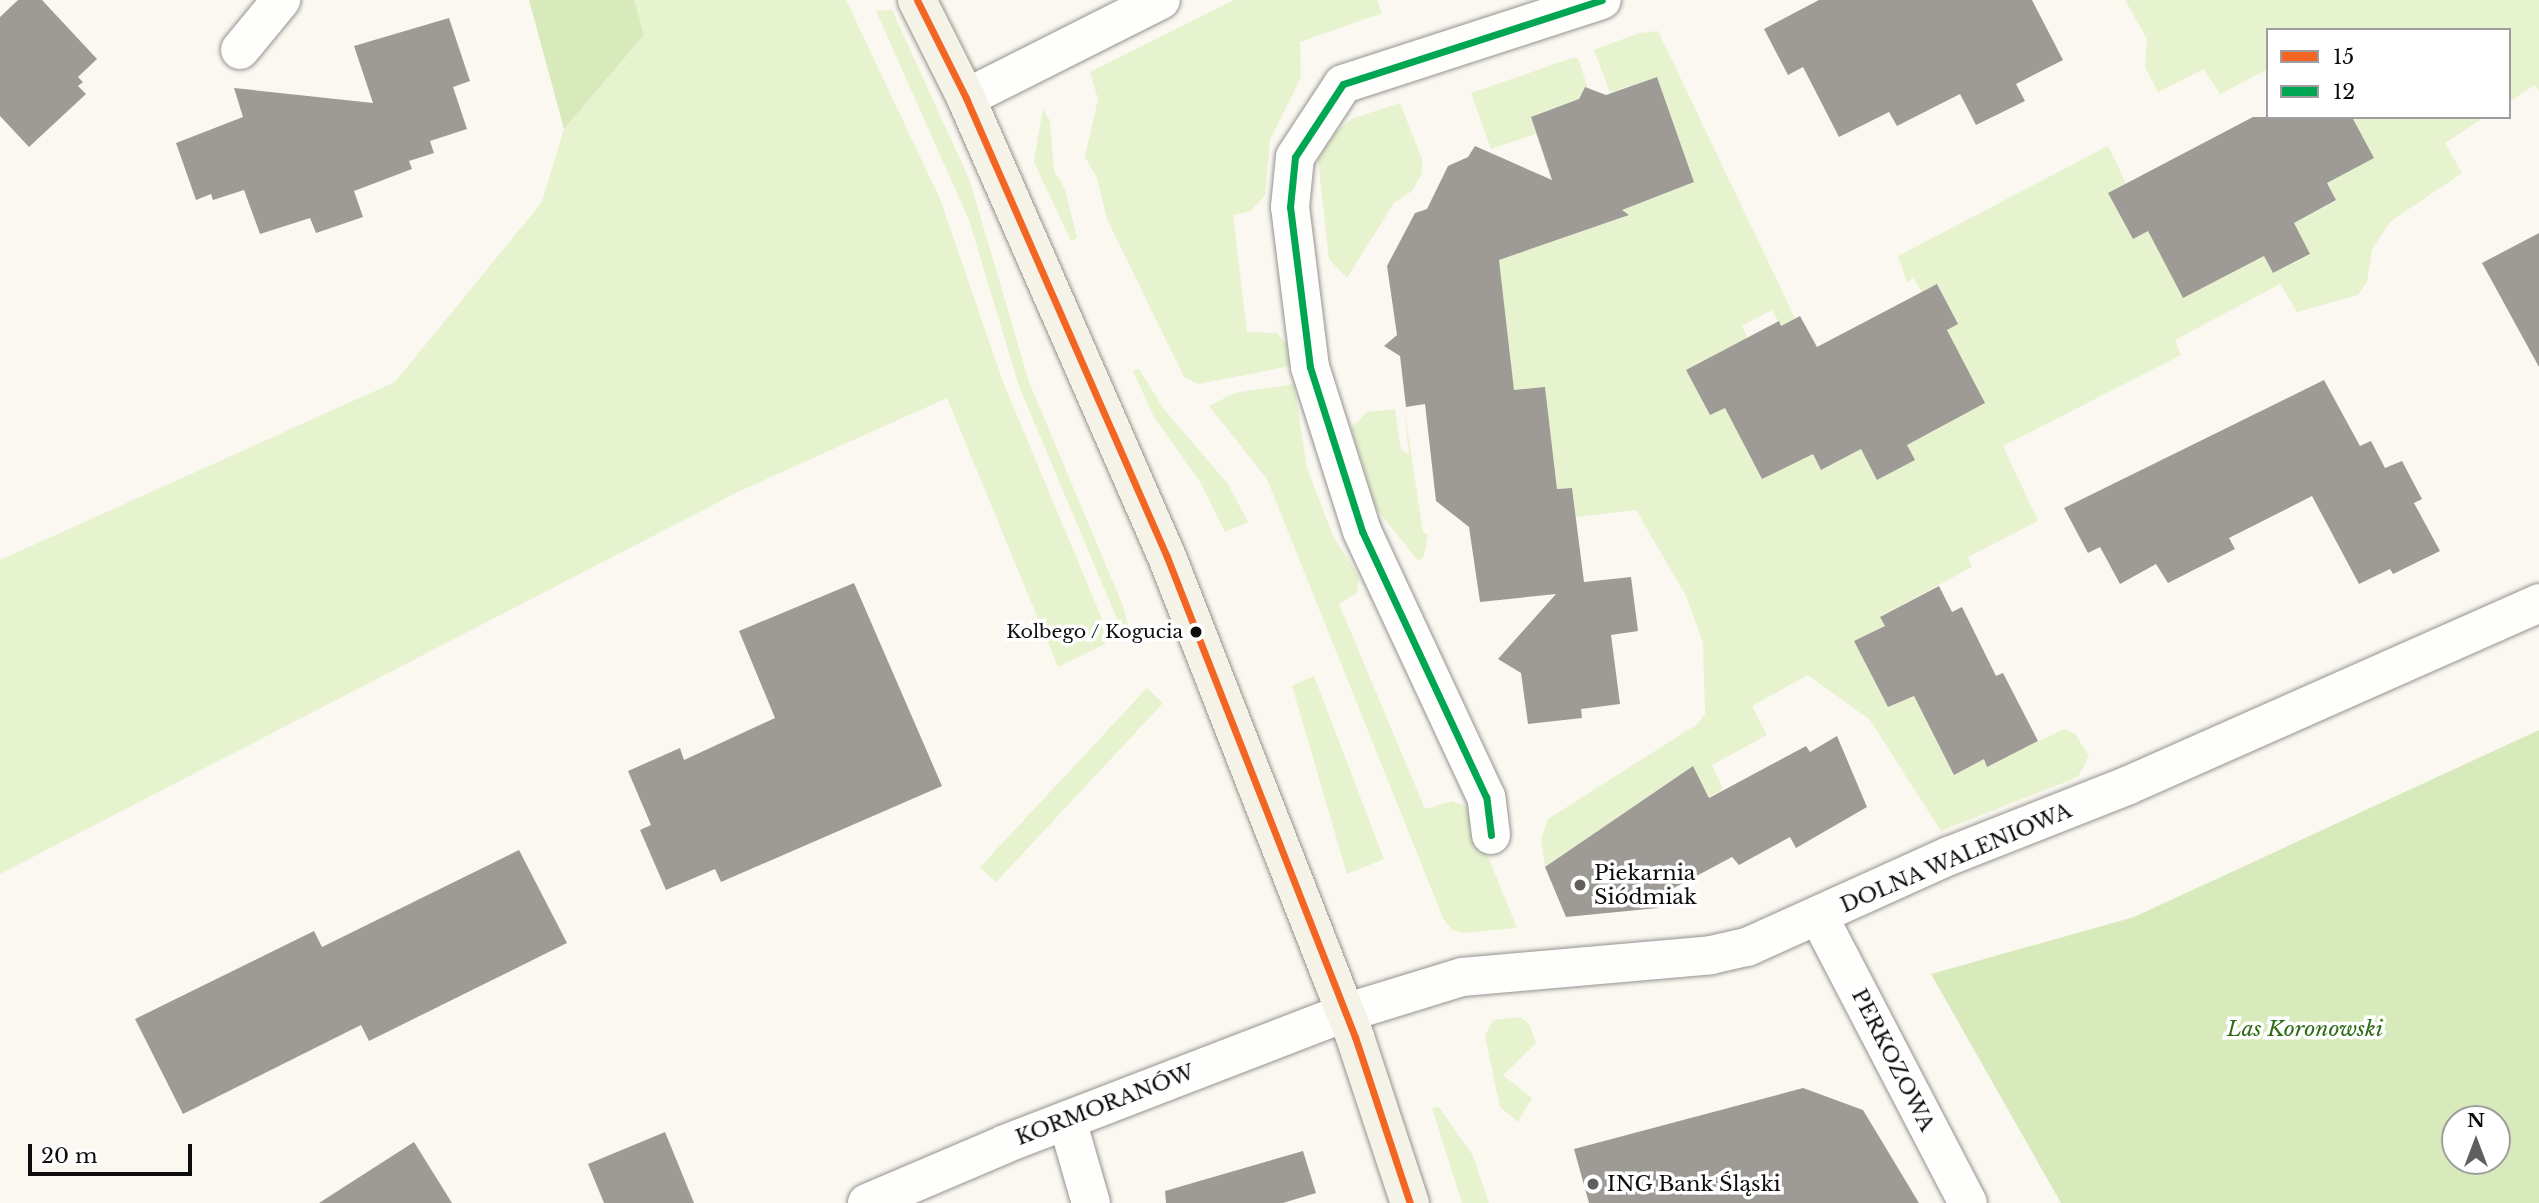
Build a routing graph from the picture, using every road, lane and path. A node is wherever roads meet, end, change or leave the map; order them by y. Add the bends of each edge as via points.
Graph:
1 (281, 0) edge
2 (917, 0) edge
3 (1161, 0) edge
4 (1602, 0) edge
5 (240, 50) dead end
6 (966, 98) junction
7 (2539, 603) edge
8 (1491, 835) dead end
9 (1819, 916) junction
10 (1345, 1013) junction
11 (1067, 1121) junction
12 (867, 1203) edge
13 (1091, 1203) edge
14 (1410, 1203) edge
15 (1968, 1203) edge

1 - 5 street
2 - 6 main road
3 - 6 street
4 - 8 street via 1343,84 1295,158 1290,207 1310,367 1362,531 1486,797
6 - 10 main road via 1167,557
7 - 9 street, DOLNA WALENIOWA
9 - 10 street, DOLNA WALENIOWA via 1746,947 1711,955 1462,977
9 - 15 street, PERKOZOWA
10 - 11 street, KORMORANÓW
10 - 14 main road
11 - 12 street, KORMORANÓW
11 - 13 street

